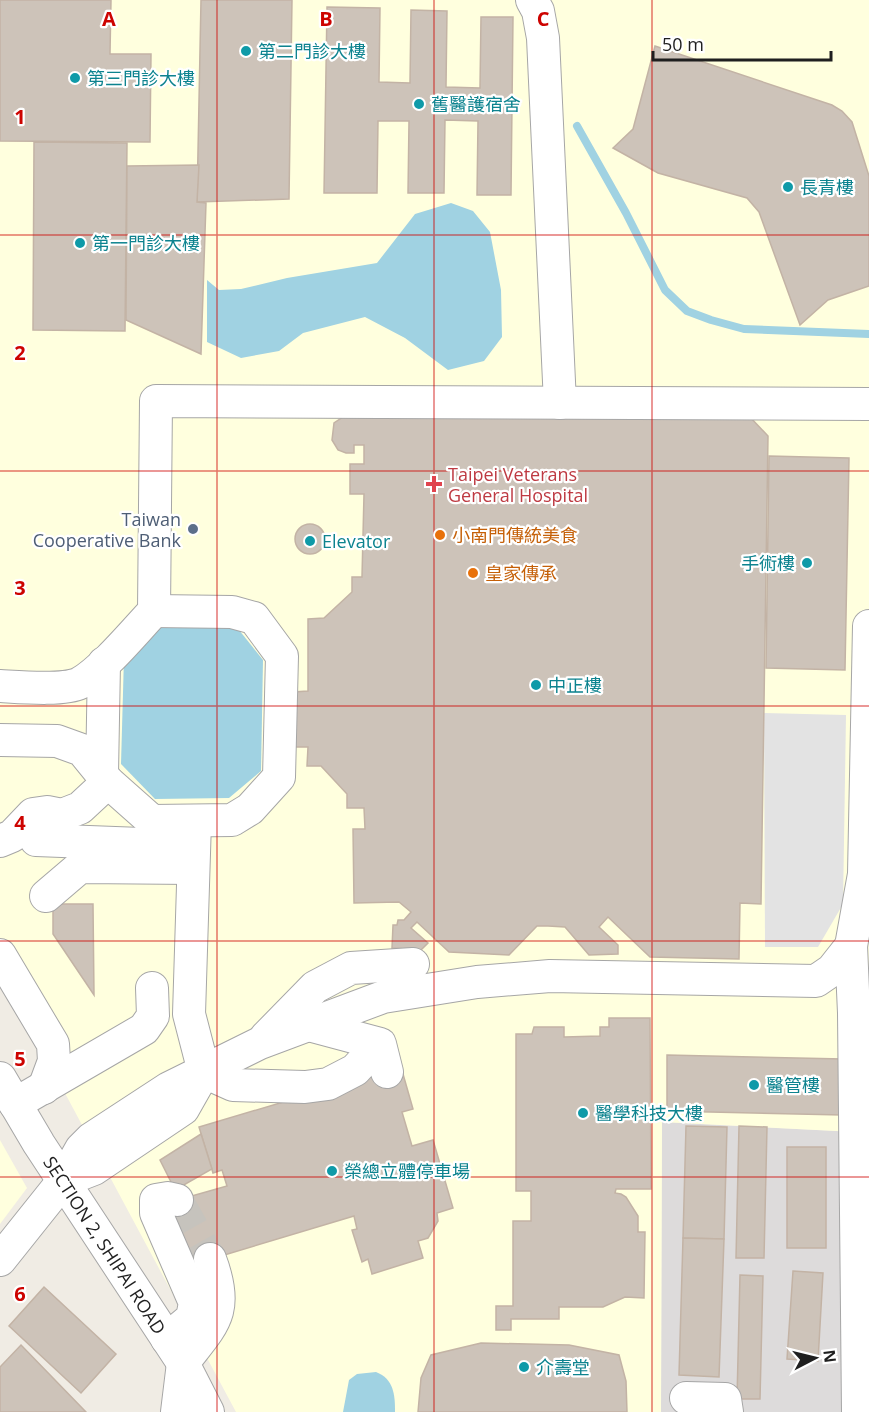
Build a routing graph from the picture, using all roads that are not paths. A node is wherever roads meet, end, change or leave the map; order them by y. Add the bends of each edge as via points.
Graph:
1 (532, 0) edge
2 (560, 403) junction
3 (869, 404) edge
4 (154, 611) junction
5 (869, 626) edge
6 (104, 663) junction
7 (0, 687) edge
8 (0, 740) edge
9 (105, 778) junction
10 (36, 840) dead end
11 (0, 841) edge
12 (194, 845) junction
13 (866, 874) edge
14 (46, 896) dead end
15 (851, 946) junction
16 (0, 955) edge
17 (414, 964) dead end
18 (152, 988) dead end
19 (309, 1025) junction
20 (260, 1043) junction
21 (204, 1072) junction
22 (44, 1088) junction
23 (8, 1091) edge
24 (63, 1181) junction
25 (177, 1200) dead end
26 (210, 1259) tunnel mouth
27 (0, 1260) edge
28 (864, 1348) edge
29 (175, 1351) junction
30 (686, 1398) dead end
31 (177, 1412) edge
32 (208, 1412) edge
33 (727, 1412) edge
34 (858, 1412) edge

1 - 2 street via 543,38
2 - 3 street
2 - 4 street via 156,401
4 - 6 street
4 - 12 street via 232,612 254,618 282,656 279,777 250,809
5 - 13 street
6 - 7 street via 79,683
6 - 9 street
8 - 9 street via 57,741 82,750
9 - 11 street via 80,808 62,814 33,814 12,836
9 - 12 street via 152,820
10 - 12 street
12 - 14 street via 80,867
12 - 21 street via 189,1014
13 - 15 street
15 - 19 street via 832,970 816,981 550,976 477,982 383,997
15 - 28 street
16 - 22 street via 53,1044 54,1061
17 - 20 street via 351,968 315,987
18 - 22 street via 153,1016 144,1029
19 - 20 street
19 - 21 street via 380,1044 378,1063 328,1084 305,1087 233,1085
20 - 21 street
21 - 24 street via 183,1109 94,1169
22 - 23 street
23 - 24 street, SECTION 2, SHIPAI ROAD
24 - 27 street
24 - 29 street, SECTION 2, SHIPAI ROAD
25 - 29 street via 156,1200 156,1213 195,1303
26 - 29 street via 220,1300 213,1324
28 - 34 street
29 - 31 street
29 - 32 street, SECTION 2, SHIPAI ROAD
30 - 33 street via 725,1399

